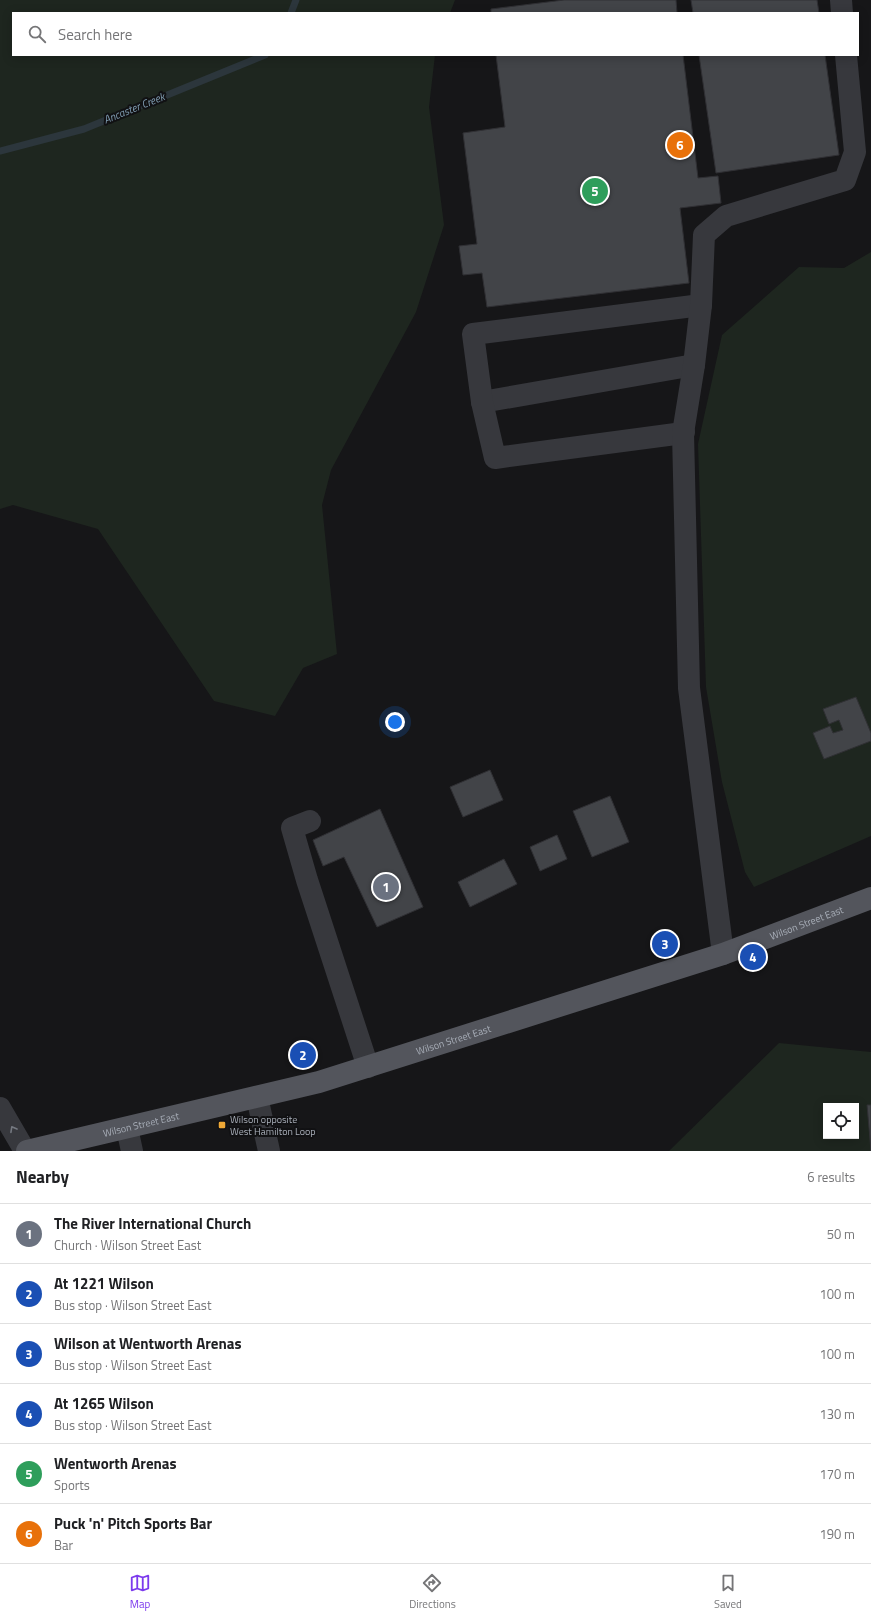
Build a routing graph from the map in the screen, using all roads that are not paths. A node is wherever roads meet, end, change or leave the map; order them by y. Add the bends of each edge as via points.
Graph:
1 (841, 0) edge
2 (842, 12) edge
3 (846, 56) edge
4 (701, 306) junction
5 (694, 365) junction
6 (482, 402) junction
7 (683, 434) junction
8 (310, 821) dead end
9 (871, 898) edge
10 (723, 954) junction
11 (368, 1067) junction
12 (257, 1097) junction
13 (0, 1108) edge
14 (127, 1128) junction
15 (26, 1151) edge
16 (132, 1151) edge
17 (270, 1151) edge

1 - 2 lane
3 - 4 lane via 854,152 845,180 726,216 704,235
4 - 5 lane
4 - 6 lane via 473,334
5 - 6 lane
5 - 7 lane
6 - 7 lane via 495,458
7 - 10 lane via 689,688
8 - 11 lane via 292,828
9 - 10 main road, Wilson Street East
10 - 11 main road, Wilson Street East
11 - 12 main road, Wilson Street East
12 - 14 main road, Wilson Street East
12 - 17 lane
15 -> 13 lane
14 - 15 main road, Wilson Street East
14 - 16 lane

